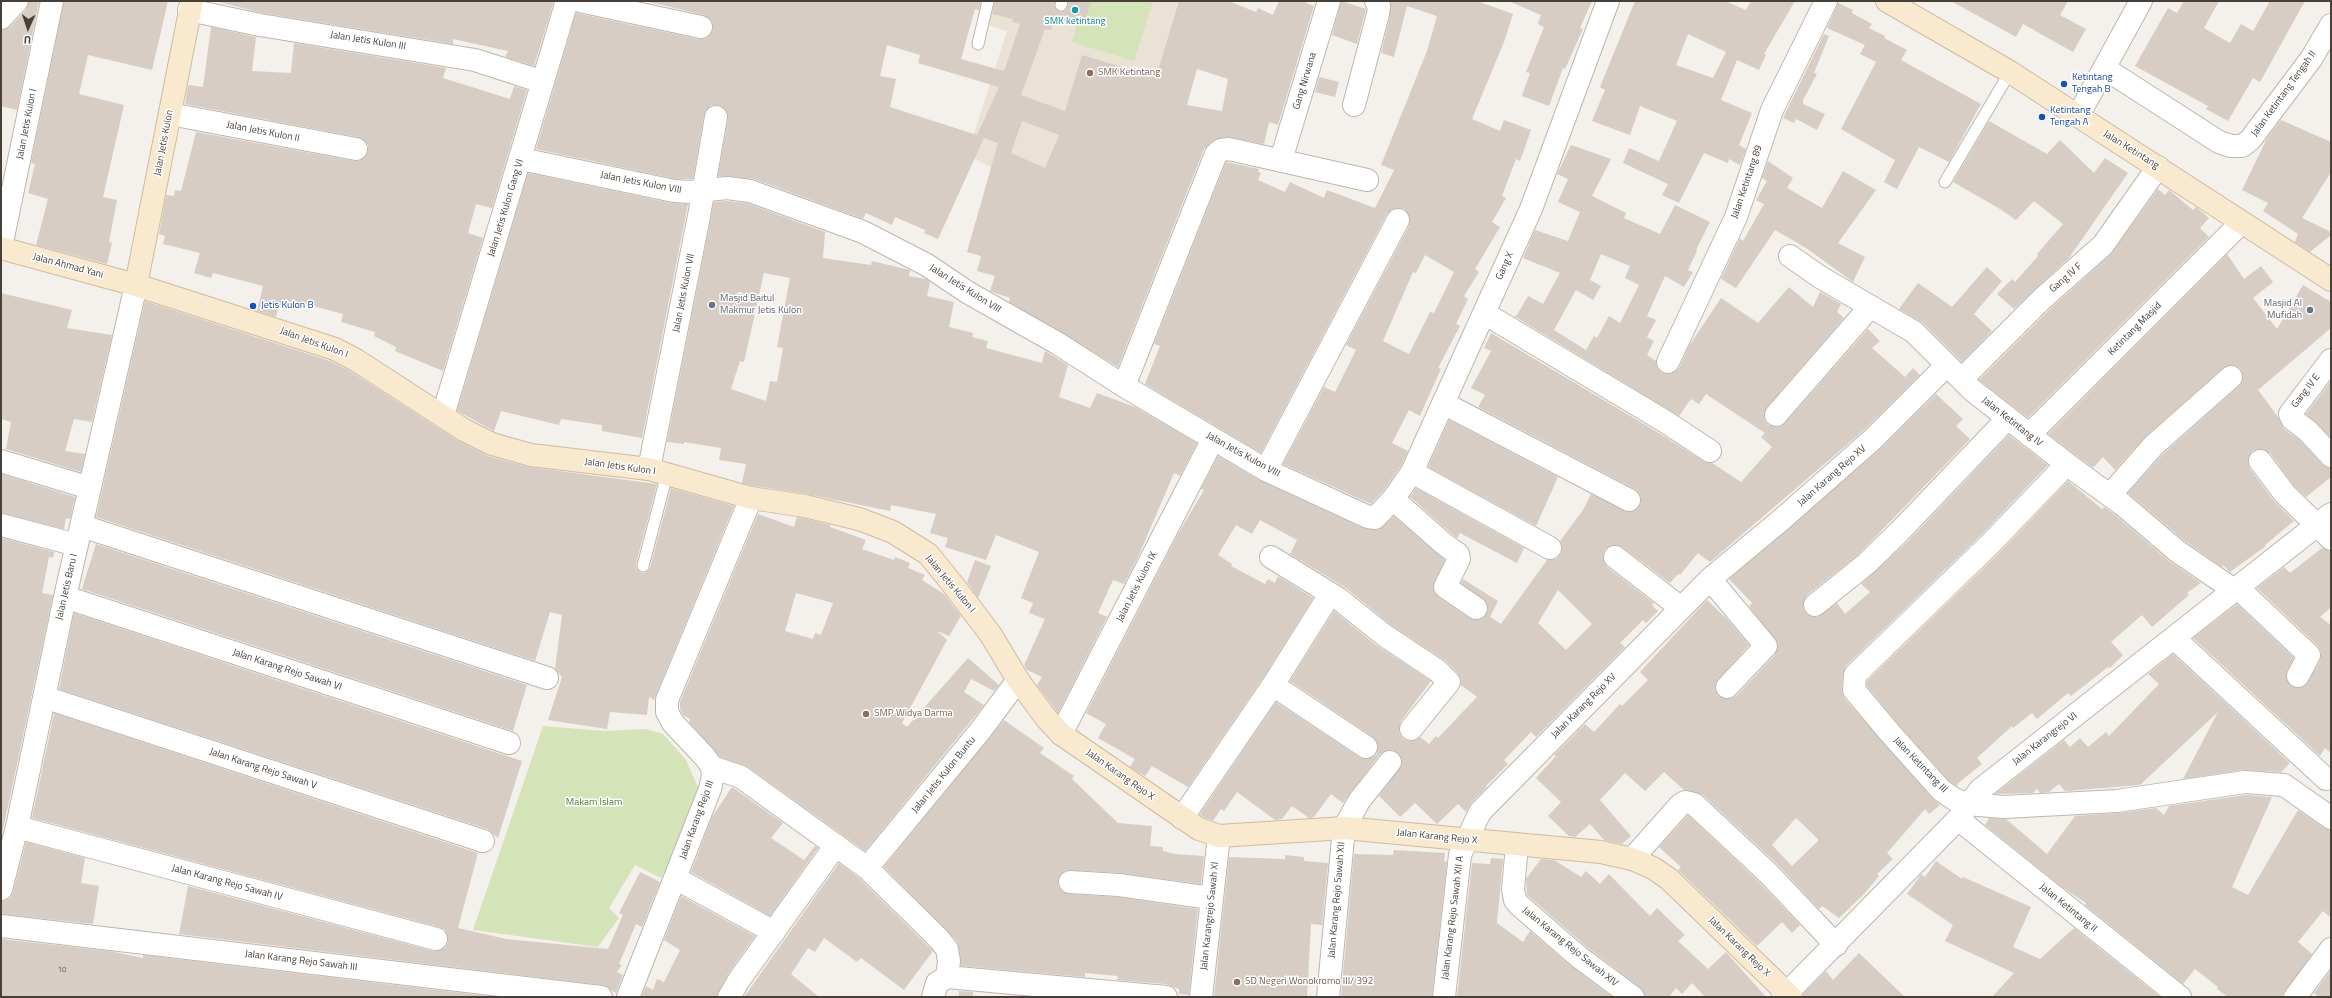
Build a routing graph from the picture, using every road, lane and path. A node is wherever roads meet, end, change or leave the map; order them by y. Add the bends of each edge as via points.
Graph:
1 (17, 1) edge
2 (52, 1) edge
3 (567, 1) edge
4 (580, 1) edge
5 (988, 1) edge
6 (1329, 1) edge
7 (1376, 1) edge
8 (1608, 1) edge
9 (1826, 1) edge
10 (1887, 1) edge
11 (2140, 1) edge
12 (191, 6) edge
13 (1, 18) edge
14 (2331, 25) edge
15 (701, 27) dead end
16 (978, 44) dead end
17 (2104, 68) junction
18 (2010, 72) junction
19 (543, 82) junction
20 (1354, 105) dead end
21 (170, 114) junction
22 (2078, 116) junction
23 (716, 117) dead end
24 (356, 149) dead end
25 (521, 159) junction
26 (1281, 160) junction
27 (2158, 167) junction
28 (1367, 180) dead end
29 (1945, 182) dead end
30 (704, 191) junction
31 (1398, 220) dead end
32 (2241, 224) junction
33 (1, 248) edge
34 (1790, 256) dead end
35 (2331, 280) edge
36 (136, 285) junction
37 (1870, 307) junction
38 (1484, 313) junction
39 (2331, 360) edge
40 (1668, 362) dead end
41 (1947, 364) junction
42 (2231, 377) dead end
43 (1962, 379) junction
44 (1124, 386) junction
45 (1443, 404) junction
46 (443, 415) junction
47 (1776, 415) dead end
48 (2008, 418) junction
49 (2029, 435) junction
50 (1212, 439) junction
51 (1710, 451) dead end
52 (2331, 456) edge
53 (1, 461) edge
54 (2260, 461) dead end
55 (2066, 464) junction
56 (1266, 470) junction
57 (658, 471) junction
58 (1412, 472) junction
59 (90, 488) junction
60 (2110, 495) junction
61 (751, 498) junction
62 (1393, 499) junction
63 (1630, 500) dead end
64 (1375, 518) joint
65 (1, 525) edge
66 (2327, 526) edge
67 (79, 535) junction
68 (1550, 548) dead end
69 (1615, 557) dead end
70 (1271, 558) dead end
71 (643, 566) dead end
72 (1710, 578) junction
73 (2236, 589) junction
74 (1330, 594) junction
75 (65, 596) junction
76 (1815, 605) dead end
77 (1476, 608) dead end
78 (1681, 608) junction
79 (2174, 638) junction
80 (2298, 676) dead end
81 (547, 678) dead end
82 (1018, 680) junction
83 (1273, 685) junction
84 (1727, 687) dead end
85 (44, 697) junction
86 (1411, 729) dead end
87 (1061, 734) junction
88 (509, 743) dead end
89 (1366, 747) dead end
90 (1390, 762) dead end
91 (712, 767) junction
92 (2329, 778) edge
93 (2284, 785) junction
94 (1962, 812) junction
95 (1182, 818) junction
96 (2331, 818) edge
97 (17, 827) junction
98 (1344, 828) junction
99 (1219, 836) junction
100 (1466, 840) junction
101 (483, 841) dead end
102 (1517, 844) junction
103 (836, 845) junction
104 (1632, 859) junction
105 (867, 868) junction
106 (675, 878) junction
107 (1070, 882) dead end
108 (1, 889) edge
109 (1211, 898) junction
110 (1, 926) edge
111 (774, 932) junction
112 (436, 939) dead end
113 (1836, 945) junction
114 (2331, 949) edge
115 (946, 977) junction
116 (1787, 996) edge
117 (602, 997) edge
118 (628, 997) edge
119 (730, 997) edge
120 (933, 997) edge
121 (1166, 997) edge
122 (1201, 997) edge
123 (1328, 997) edge
124 (1444, 997) edge
125 (1633, 997) edge
126 (2180, 997) edge
127 (2295, 997) edge

1 - 13 street
2 - 33 street, Jalan Jetis Kulon I
3 - 19 street, Jalan Jetis Kulon Gang VI
4 - 15 street
5 - 16 lane
6 - 26 street, Gang Nirwana
7 - 20 street via 1379,6 1378,14
8 - 38 street, Gang X via 1531,209
9 - 40 street, Jalan Ketintang 89 via 1772,110 1736,217
10 - 18 street, Jalan Ketintang
11 - 17 street
12 - 19 street, Jalan Jetis Kulon III via 260,25 475,60
12 - 21 street, Jalan Jetis Kulon
14 - 17 street, Jalan Ketintang Tengah II via 2306,65 2250,140 2242,146 2219,142
17 - 22 street
18 - 22 street, Jalan Ketintang
18 - 29 lane
19 - 25 street, Jalan Jetis Kulon Gang VI
21 - 24 street, Jalan Jetis Kulon II
21 - 36 street, Jalan Jetis Kulon
22 - 27 street, Jalan Ketintang
23 - 30 street, Jalan Jetis Kulon VII
25 - 30 street, Jalan Jetis Kulon VIII via 674,191
25 - 46 street, Jalan Jetis Kulon Gang VI
26 - 28 street
26 - 44 street via 1229,149 1216,154
27 - 32 street, Jalan Ketintang
27 - 43 street, Gang IV F via 2102,245 2042,299
30 - 44 street, Jalan Jetis Kulon VIII via 727,188 750,191 863,232 927,265 967,292 1057,343
30 - 57 street, Jalan Jetis Kulon VII
31 - 56 street
32 - 35 street, Jalan Ketintang
32 - 49 street, Ketintang Masjid
33 - 36 street, Jalan Ahmad Yani
34 - 37 street, Jalan Ketintang IV
36 - 46 street, Jalan Jetis Kulon I via 335,349
36 - 59 street, Jalan Jetis Baru I
37 - 41 street, Jalan Ketintang IV via 1914,332
37 - 47 street
38 - 45 street, Gang X
38 - 51 street
39 - 52 street, Gang IV E via 2290,414 2292,419
41 - 43 street, Jalan Ketintang IV
41 - 72 street, Jalan Karang Rejo XV via 1873,439
42 - 60 street via 2154,445
43 - 48 street, Jalan Ketintang IV
44 - 50 street, Jalan Jetis Kulon VIII
45 - 58 street, Gang X
45 - 63 street
46 - 57 street, Jalan Jetis Kulon I via 479,438 510,450
48 - 49 street, Jalan Ketintang IV
48 - 76 street via 1866,564
49 - 55 street, Jalan Ketintang IV
50 - 56 street, Jalan Jetis Kulon VIII
50 - 87 street, Jalan Jetis Kulon IX
53 - 59 street
54 - 66 street via 2285,494
55 - 60 street, Jalan Ketintang IV
55 - 94 street, Jalan Ketintang III via 1991,543 1855,675 1853,680 1854,690 1918,766 1954,799
56 - 64 street, Jalan Jetis Kulon VIII via 1368,518
57 - 61 street, Jalan Jetis Kulon I
57 - 71 lane
58 - 62 street, Gang X
58 - 68 street
59 - 67 street, Jalan Jetis Baru I
60 - 73 street, Jalan Ketintang IV via 2177,551
61 - 82 street, Jalan Jetis Kulon I via 805,506 859,519 894,532 928,554 992,635
61 - 91 street, Jalan Karang Rejo III via 667,700 668,712 673,722
62 - 64 street, Gang X
62 - 77 street via 1458,554 1459,558 1445,587
65 - 67 street
66 - 73 street, Jalan Karangrejo VI
67 - 75 street, Jalan Jetis Baru I
67 - 81 street
69 - 78 street
70 - 74 street
72 - 78 street, Jalan Karang Rejo XV
72 - 84 street via 1766,646
73 - 79 street, Jalan Karangrejo VI
73 - 80 street, Jalan Ketintang IV via 2309,655
74 - 83 street
74 - 86 street via 1384,635 1438,671 1449,682
75 - 85 street, Jalan Jetis Baru I
75 - 88 street, Jalan Karang Rejo Sawah VI
78 - 100 street, Jalan Karang Rejo XV via 1480,812
79 - 92 street
79 - 94 street, Jalan Karangrejo VI via 1980,790
82 - 87 street, Jalan Jetis Kulon I
82 - 105 street, Jalan Jetis Kulon Buntu via 980,731
83 - 89 street
83 - 95 street
85 - 97 street, Jalan Jetis Baru I
85 - 101 street, Jalan Karang Rejo Sawah V
87 - 95 street, Jalan Karang Rejo X
90 - 98 street via 1359,801
91 - 103 street via 741,777
91 - 106 street, Jalan Karang Rejo III via 710,788
92 - 93 street, Jalan Ketintang III
93 - 94 street, Jalan Ketintang III via 2245,782 2117,802 2004,807
93 - 96 street
94 - 113 street, Jalan Karangrejo VI
94 - 126 street, Jalan Ketintang II
95 - 99 street, Jalan Karang Rejo X
97 - 108 street, Jalan Jetis Baru I
97 - 112 street, Jalan Karang Rejo Sawah IV
98 - 99 street, Jalan Karang Rejo X
98 - 100 street, Jalan Karang Rejo X
98 - 123 street, Jalan Karang Rejo Sawah XII
99 - 109 street, Jalan Karangrejo Sawah XI
100 - 102 street, Jalan Karang Rejo X
100 - 124 street, Jalan Karang Rejo Sawah XII A via 1460,855
102 - 104 street, Jalan Karang Rejo X via 1601,852
102 - 125 street, Jalan Karang Rejo Sawah XIV via 1513,889 1515,900 1579,957
103 - 105 street
103 - 111 street
104 - 113 street via 1680,805 1685,802 1694,804 1768,873
104 - 116 street, Jalan Karang Rejo X via 1653,868 1669,879
105 - 115 street via 947,949 949,961
106 - 111 street
106 - 118 street, Jalan Karang Rejo III
107 - 109 street via 1119,885
109 - 122 street, Jalan Karangrejo Sawah XI
110 - 117 street, Jalan Karang Rejo Sawah III
111 - 119 street via 739,980
113 - 116 street, Jalan Karangrejo VI
114 - 127 street
115 - 120 street via 937,983
115 - 121 street

